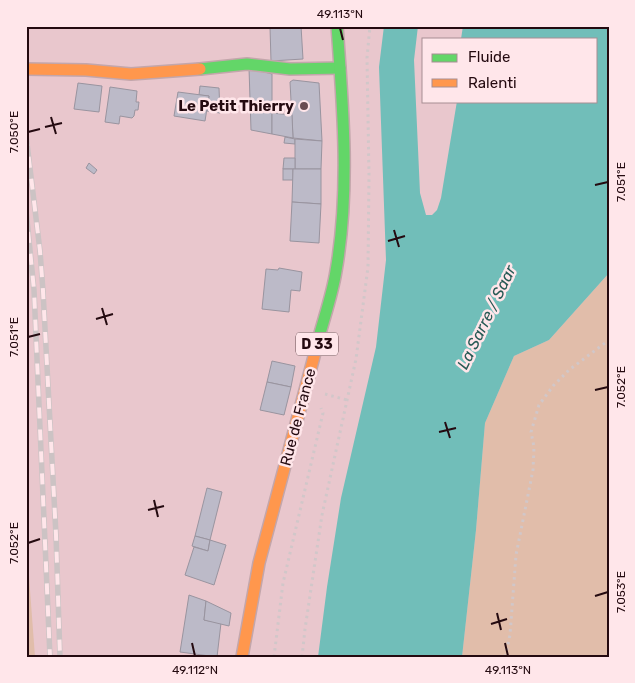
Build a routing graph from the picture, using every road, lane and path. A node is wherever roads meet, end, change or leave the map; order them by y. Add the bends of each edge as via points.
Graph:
1 (337, 26) edge
2 (370, 26) edge
3 (340, 68) junction
4 (26, 69) edge
5 (609, 340) edge
6 (322, 393) dead end
7 (347, 400) junction
8 (242, 657) edge
9 (302, 657) edge
10 (504, 657) edge

1 - 3 main road, Rue de France / D 33
2 - 7 path via 367,58 368,267
3 - 4 main road via 290,69 247,64 131,74
3 - 8 main road, Rue de France / D 33 via 343,183 336,272 259,563
5 - 10 path via 553,386 540,405 531,432 533,470 516,555 510,635
6 - 7 path
7 - 9 path via 322,515

